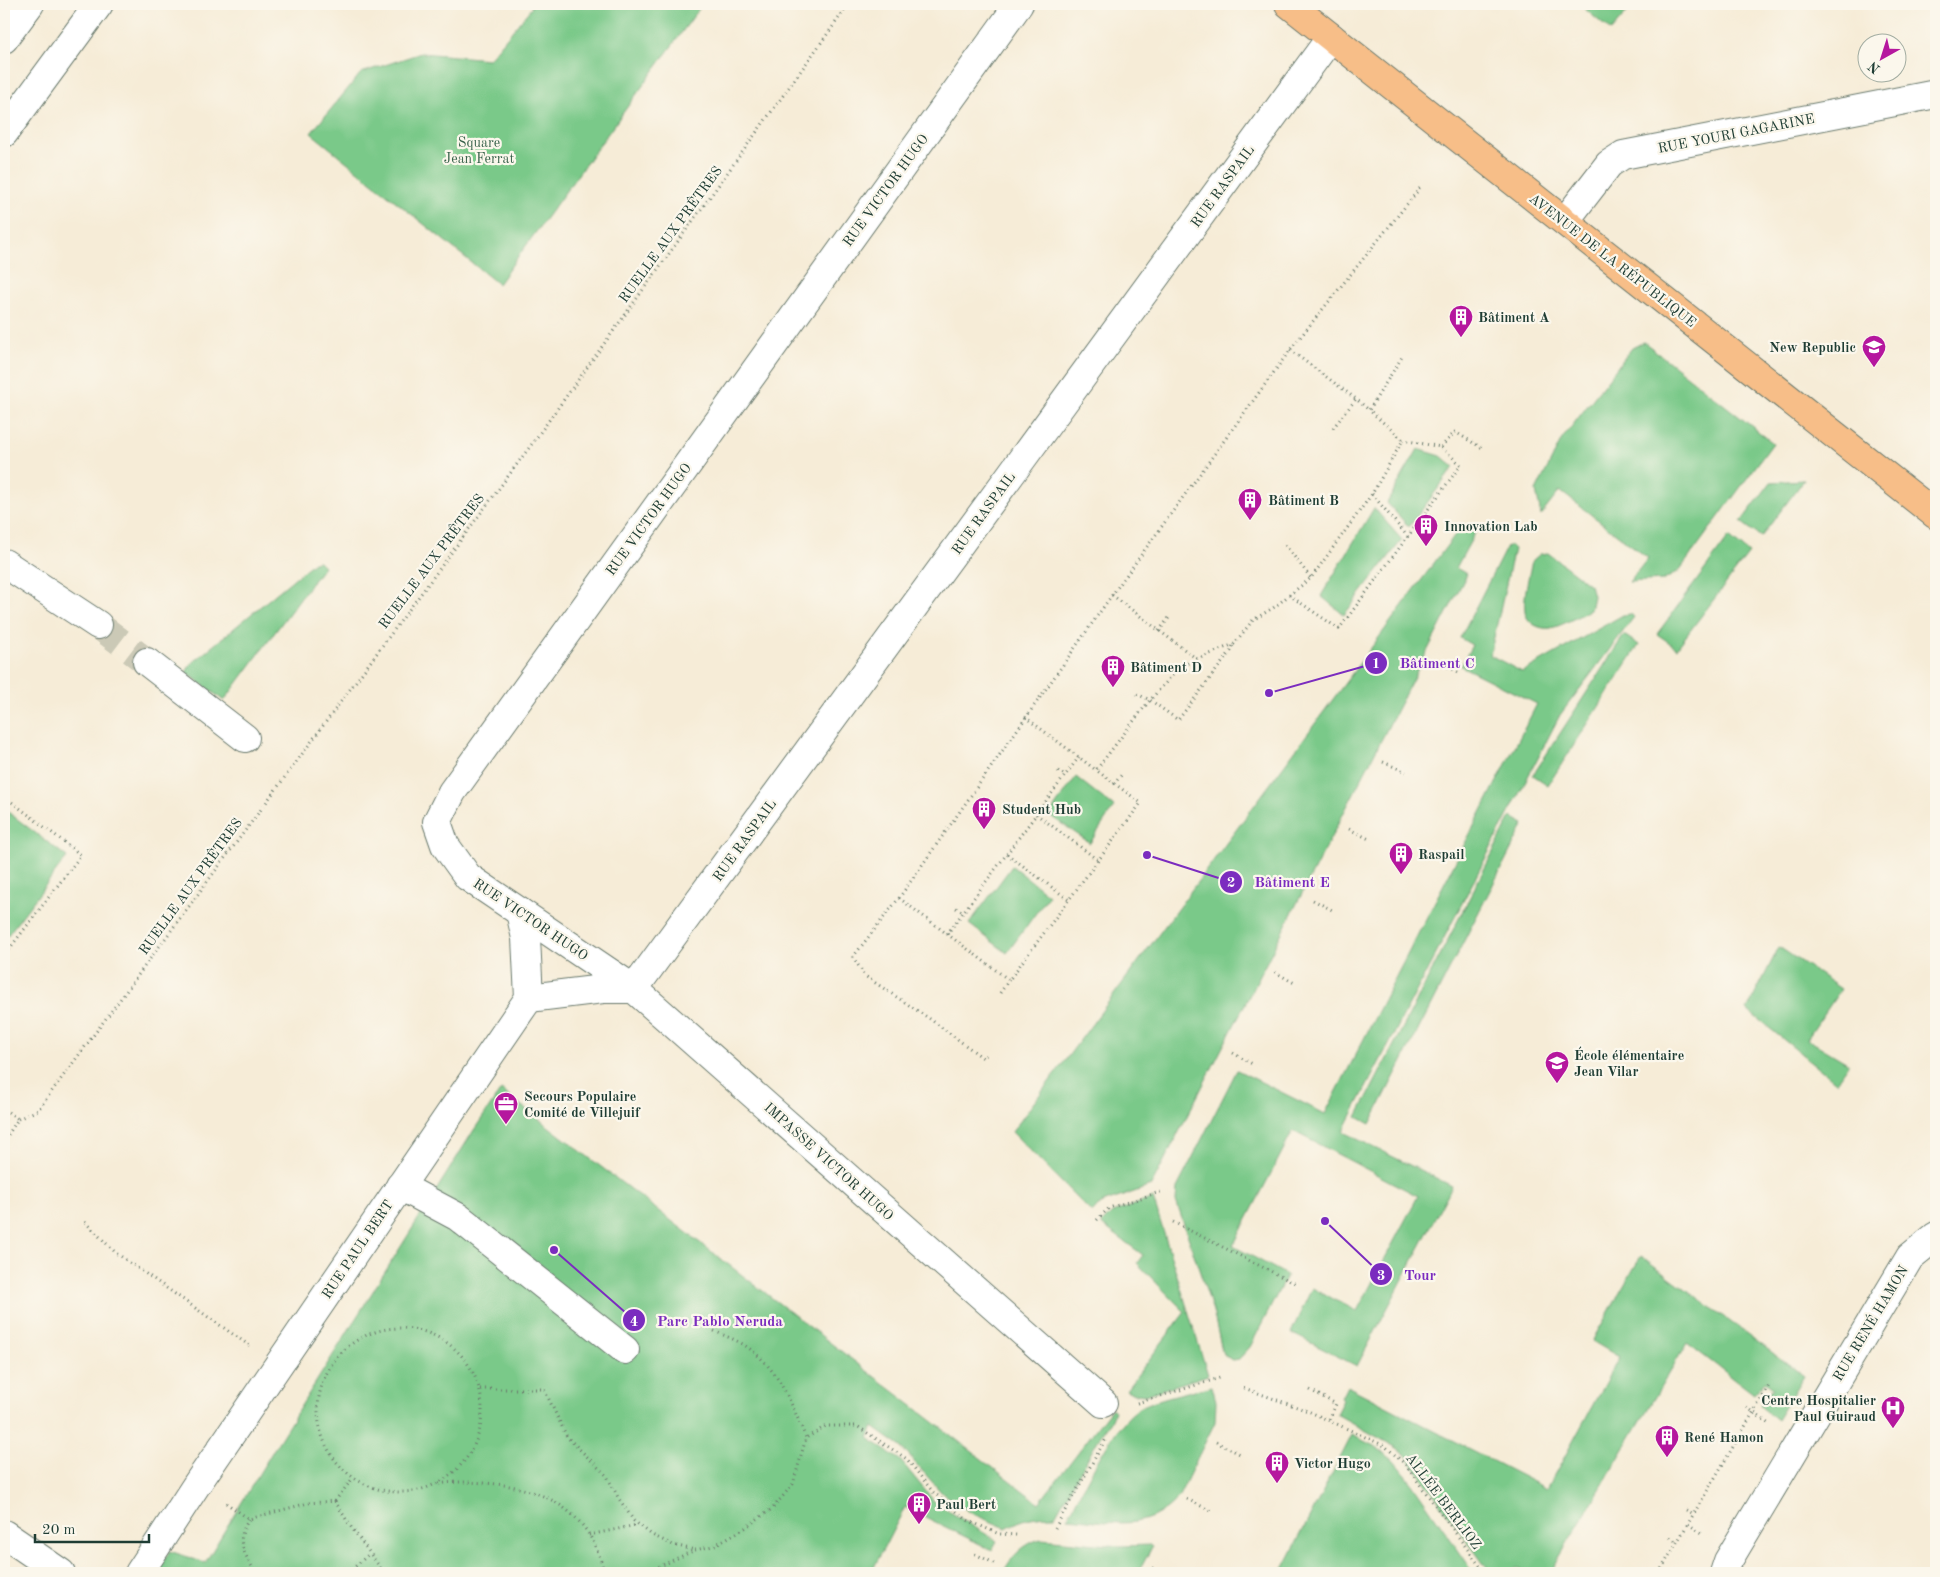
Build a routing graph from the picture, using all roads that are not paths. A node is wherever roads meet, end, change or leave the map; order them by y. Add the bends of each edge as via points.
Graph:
1 (30, 4) edge
2 (99, 4) edge
3 (1019, 4) edge
4 (1289, 4) edge
5 (1331, 37) junction
6 (4, 39) edge
7 (1936, 94) edge
8 (4, 133) edge
9 (1564, 221) junction
10 (1936, 515) edge
11 (4, 563) edge
12 (98, 624) tunnel mouth
13 (147, 662) tunnel mouth
14 (245, 738) dead end
15 (520, 912) junction
16 (634, 989) junction
17 (529, 998) junction
18 (400, 1186) junction
19 (1936, 1236) edge
20 (625, 1350) dead end
21 (1103, 1404) dead end
22 (4, 1534) edge
23 (61, 1573) edge
24 (139, 1573) edge
25 (1724, 1573) edge

1 - 6 street
2 - 8 street
3 - 15 street, RUE VICTOR HUGO via 452,792 437,822 445,845 468,877
4 - 5 main road, AVENUE DE LA RÉPUBLIQUE
5 - 9 main road, AVENUE DE LA RÉPUBLIQUE
5 - 16 street, RUE RASPAIL
7 - 9 street, RUE YOURI GAGARINE via 1623,155 1609,164
9 - 10 main road, AVENUE DE LA RÉPUBLIQUE
11 - 12 street
13 - 14 street
15 - 16 street, RUE VICTOR HUGO
15 - 17 street via 526,938
16 - 17 street via 604,989
16 - 21 street, IMPASSE VICTOR HUGO
17 - 18 street, RUE PAUL BERT
18 - 20 street via 458,1217
18 - 24 street, RUE PAUL BERT
19 - 25 street, RUE RENÉ HAMON via 1910,1257 1728,1561
22 - 23 street

